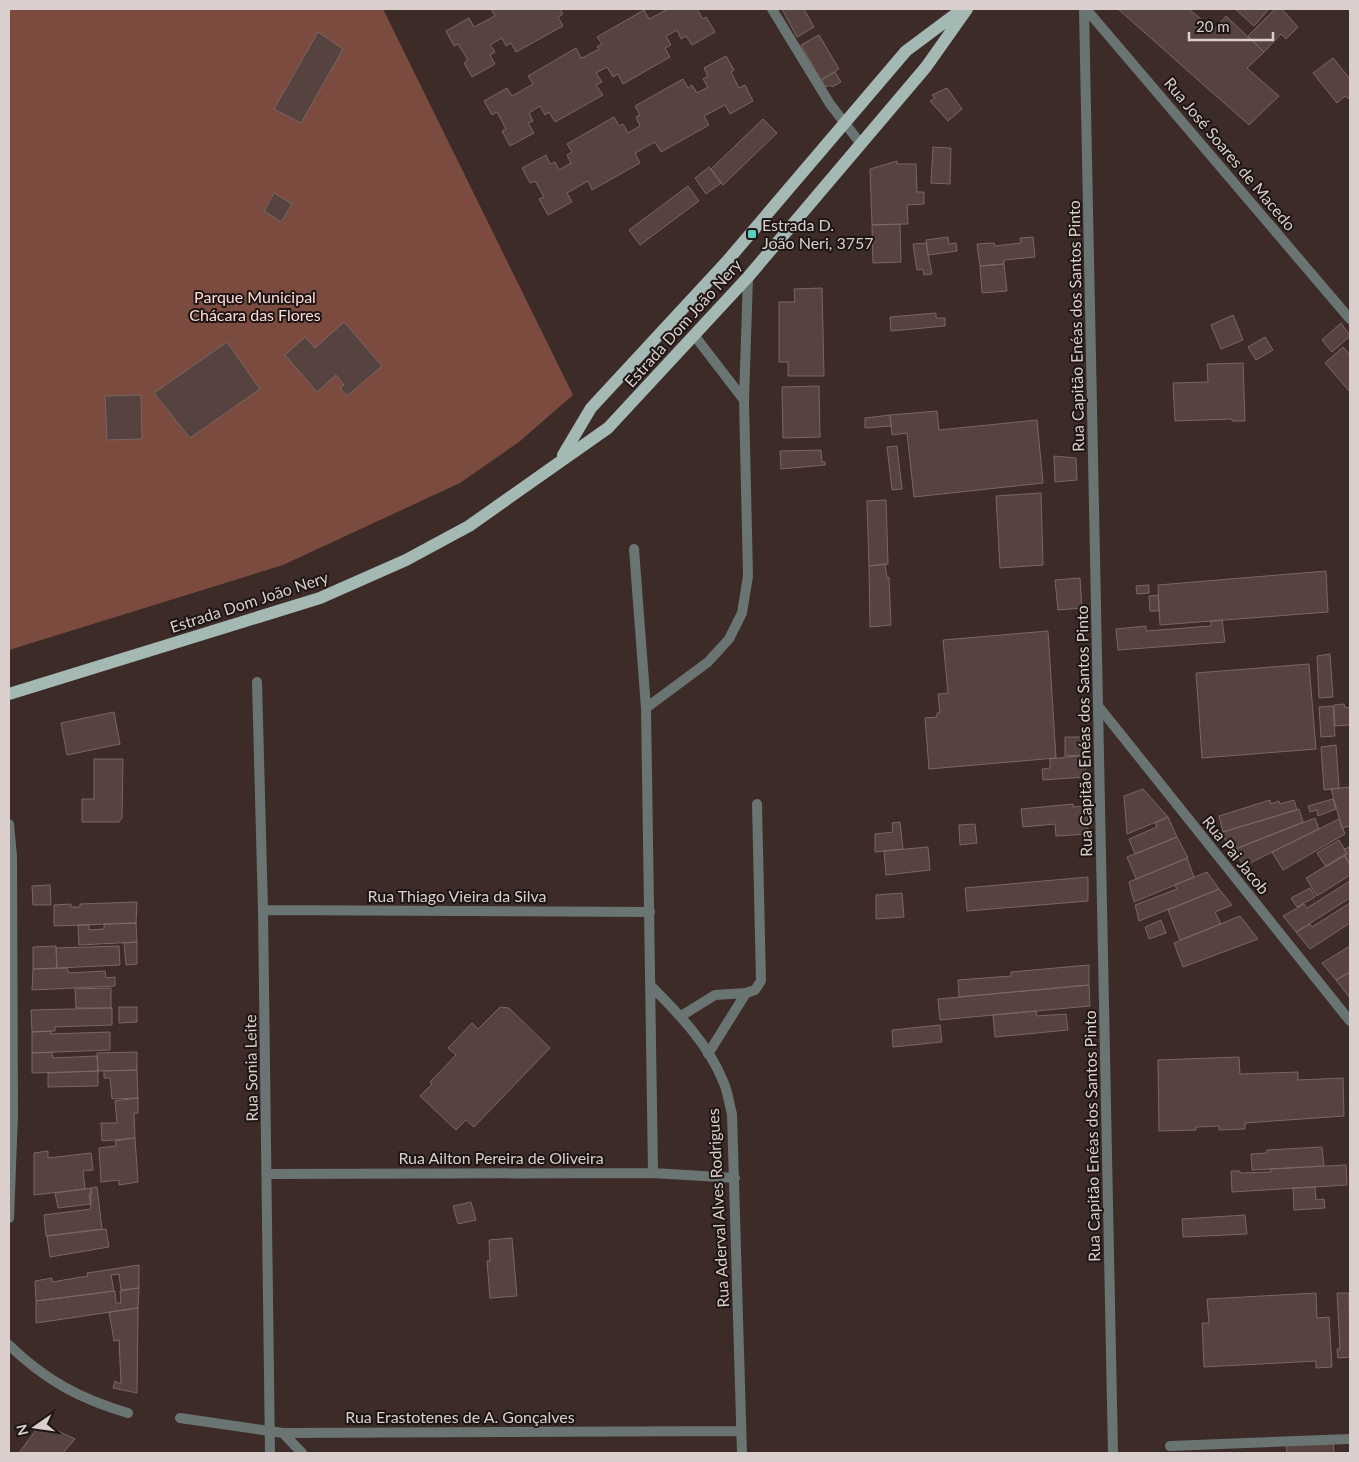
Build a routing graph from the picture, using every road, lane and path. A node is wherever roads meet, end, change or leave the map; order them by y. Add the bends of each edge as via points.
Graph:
1 (772, 9) edge
2 (962, 9) edge
3 (967, 9) edge
4 (1085, 9) edge
5 (844, 122) junction
6 (861, 144) junction
7 (748, 277) junction
8 (1350, 319) edge
9 (694, 335) junction
10 (744, 400) junction
11 (561, 459) junction
12 (634, 550) dead end
13 (257, 682) dead end
14 (9, 694) edge
15 (1099, 707) junction
16 (646, 708) junction
17 (757, 804) dead end
18 (9, 824) edge
19 (263, 910) junction
20 (650, 912) junction
21 (651, 986) junction
22 (746, 994) junction
23 (681, 1016) junction
24 (1350, 1021) edge
25 (708, 1054) junction
26 (653, 1173) junction
27 (268, 1174) junction
28 (735, 1178) junction
29 (9, 1218) edge
30 (9, 1345) edge
31 (128, 1413) dead end
32 (180, 1418) dead end
33 (741, 1431) junction
34 (271, 1432) junction
35 (283, 1433) junction
36 (1350, 1439) edge
37 (1170, 1446) dead end
38 (270, 1453) edge
39 (302, 1453) edge
40 (742, 1453) edge
41 (1113, 1453) edge

1 - 5 street
2 - 5 main road, Estrada Dom João Nery via 906,51
3 - 6 main road, Estrada Dom João Nery via 926,67
4 - 8 street, Rua José Soares de Macedo
4 - 15 street, Rua Capitão Enéas dos Santos Pinto
5 - 6 street
5 - 11 main road, Estrada Dom João Nery via 728,260 592,408
6 - 7 main road, Estrada Dom João Nery
7 - 9 main road, Estrada Dom João Nery
7 - 10 street
9 - 10 street
9 - 11 main road, Estrada Dom João Nery via 608,428
10 - 16 street via 748,576 742,613 729,639 708,662
11 - 14 main road, Estrada Dom João Nery via 469,526 406,560 320,598
12 - 16 street
13 - 19 street, Rua Sonia Leite
15 - 24 street, Rua Pai Jacob
15 - 41 street, Rua Capitão Enéas dos Santos Pinto
16 - 20 street
17 - 22 street via 762,980 755,990
18 - 29 street via 12,856 13,1095
19 - 20 street, Rua Thiago Vieira da Silva
19 - 27 street, Rua Sonia Leite
20 - 21 street
21 - 23 street, Rua Aderval Alves Rodrigues
21 - 26 street
22 - 23 street via 715,995
22 - 25 street
23 - 25 street, Rua Aderval Alves Rodrigues
25 - 28 street, Rua Aderval Alves Rodrigues via 724,1081 732,1114
26 - 27 street, Rua Ailton Pereira de Oliveira
26 - 28 street, Rua Ailton Pereira de Oliveira
27 - 34 street, Rua Sonia Leite
28 - 33 street, Rua Aderval Alves Rodrigues
30 - 31 street via 64,1388
32 - 34 street, Rua Erastotenes de A. Gonçalves
33 - 35 street, Rua Erastotenes de A. Gonçalves
33 - 40 street, Rua Aderval Alves Rodrigues
34 - 35 street, Rua Erastotenes de A. Gonçalves
34 - 38 street, Rua Sonia Leite
35 - 39 street
36 - 37 street

